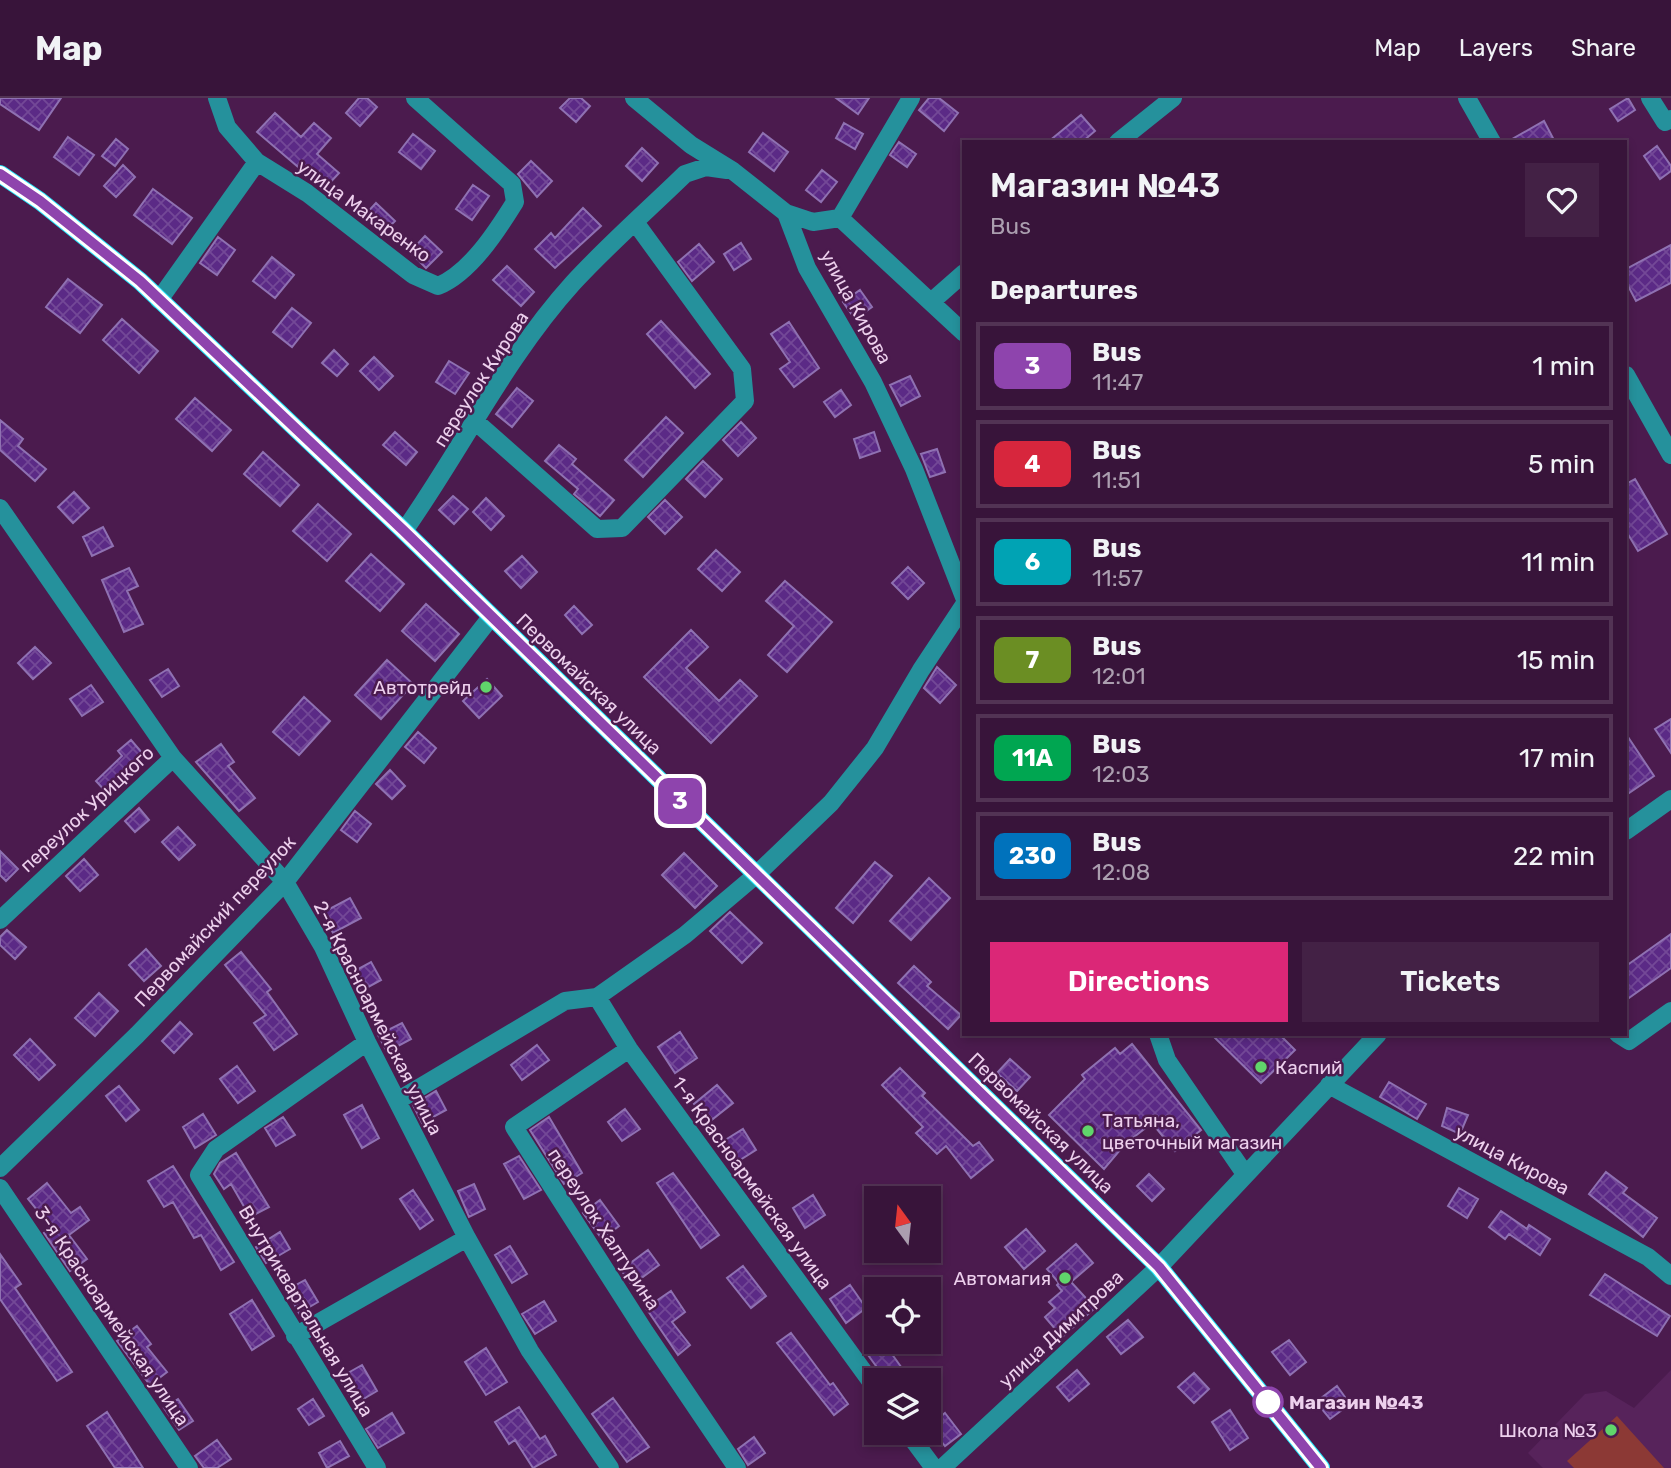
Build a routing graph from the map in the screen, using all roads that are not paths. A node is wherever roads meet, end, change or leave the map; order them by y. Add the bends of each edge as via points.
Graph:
1 (217, 98) edge
2 (415, 98) edge
3 (634, 98) edge
4 (911, 98) edge
5 (1173, 98) edge
6 (1467, 98) edge
7 (1650, 98) edge
8 (1671, 119) edge
9 (1120, 140) edge
10 (1491, 140) edge
11 (257, 162) junction
12 (733, 171) junction
13 (0, 174) edge
14 (786, 213) junction
15 (840, 218) junction
16 (635, 222) junction
17 (962, 275) edge
18 (159, 300) junction
19 (932, 302) junction
20 (962, 331) edge
21 (1627, 377) edge
22 (476, 422) junction
23 (1671, 455) edge
24 (0, 508) edge
25 (404, 531) junction
26 (962, 592) edge
27 (962, 608) edge
28 (491, 617) junction
29 (173, 758) junction
30 (1671, 799) edge
31 (1627, 830) edge
32 (756, 875) junction
33 (285, 882) junction
34 (0, 920) edge
35 (597, 997) junction
36 (1671, 1011) edge
37 (1158, 1036) edge
38 (1376, 1036) edge
39 (1621, 1036) edge
40 (367, 1042) junction
41 (629, 1049) junction
42 (1329, 1085) junction
43 (397, 1101) junction
44 (0, 1168) edge
45 (1245, 1174) junction
46 (0, 1188) edge
47 (467, 1238) junction
48 (1159, 1267) junction
49 (1671, 1276) edge
50 (295, 1336) junction
51 (864, 1372) edge
52 (917, 1445) edge
53 (189, 1468) edge
54 (377, 1468) edge
55 (610, 1468) edge
56 (737, 1468) edge
57 (934, 1468) edge
58 (942, 1468) edge
59 (1321, 1468) edge

1 - 11 street, улица Макаренко via 227,127
2 - 11 street, улица Макаренко via 512,184 515,202 455,279 438,286 413,275
3 - 12 street via 691,145
4 - 15 street
5 - 9 street
6 - 10 street
7 - 8 street via 1665,122
11 - 18 street
12 - 14 street
12 - 16 street, переулок Кирова via 706,167 685,174
13 - 18 main road, Первомайская улица via 70,225
14 - 15 street via 813,222
14 - 26 street, улица Кирова via 807,268 873,382 914,470
15 - 19 street
16 - 22 street, переулок Кирова via 572,284 516,356
16 - 22 street via 742,369 745,401 622,528 597,529
17 - 19 street
18 - 25 main road, Первомайская улица
19 - 20 street
21 - 23 street
22 - 25 street, переулок Кирова
24 - 29 street, 2-я Красноармейская улица
25 - 28 main road, Первомайская улица
27 - 32 street via 874,748 831,803
28 - 32 main road, Первомайская улица
28 - 33 street, Первомайский переулок
29 - 33 street, 2-я Красноармейская улица
29 - 34 street, переулок Урицкого
30 - 31 street
32 - 35 street via 685,935
32 - 48 main road, Первомайская улица
33 - 40 street, 2-я Красноармейская улица via 323,947
33 - 44 street, Первомайский переулок
35 - 41 street, 1-я Красноармейская улица
35 - 43 street via 565,1001
36 - 39 street via 1629,1041
37 - 45 street via 1167,1060
38 - 42 street, улица Димитрова
40 - 43 street, 2-я Красноармейская улица
40 - 50 street, Внутриквартальная улица via 216,1149 199,1175
41 - 51 street, 1-я Красноармейская улица
41 - 56 street, переулок Халтурина via 514,1127
42 - 45 street, улица Димитрова
42 - 49 street, улица Кирова via 1648,1257
43 - 47 street, 2-я Красноармейская улица
45 - 48 street, улица Димитрова
46 - 53 street, 3-я Красноармейская улица
47 - 50 street
47 - 55 street, 2-я Красноармейская улица via 530,1351
48 - 58 street, улица Димитрова
48 - 59 main road, Первомайская улица
50 - 54 street, Внутриквартальная улица
52 - 57 street

